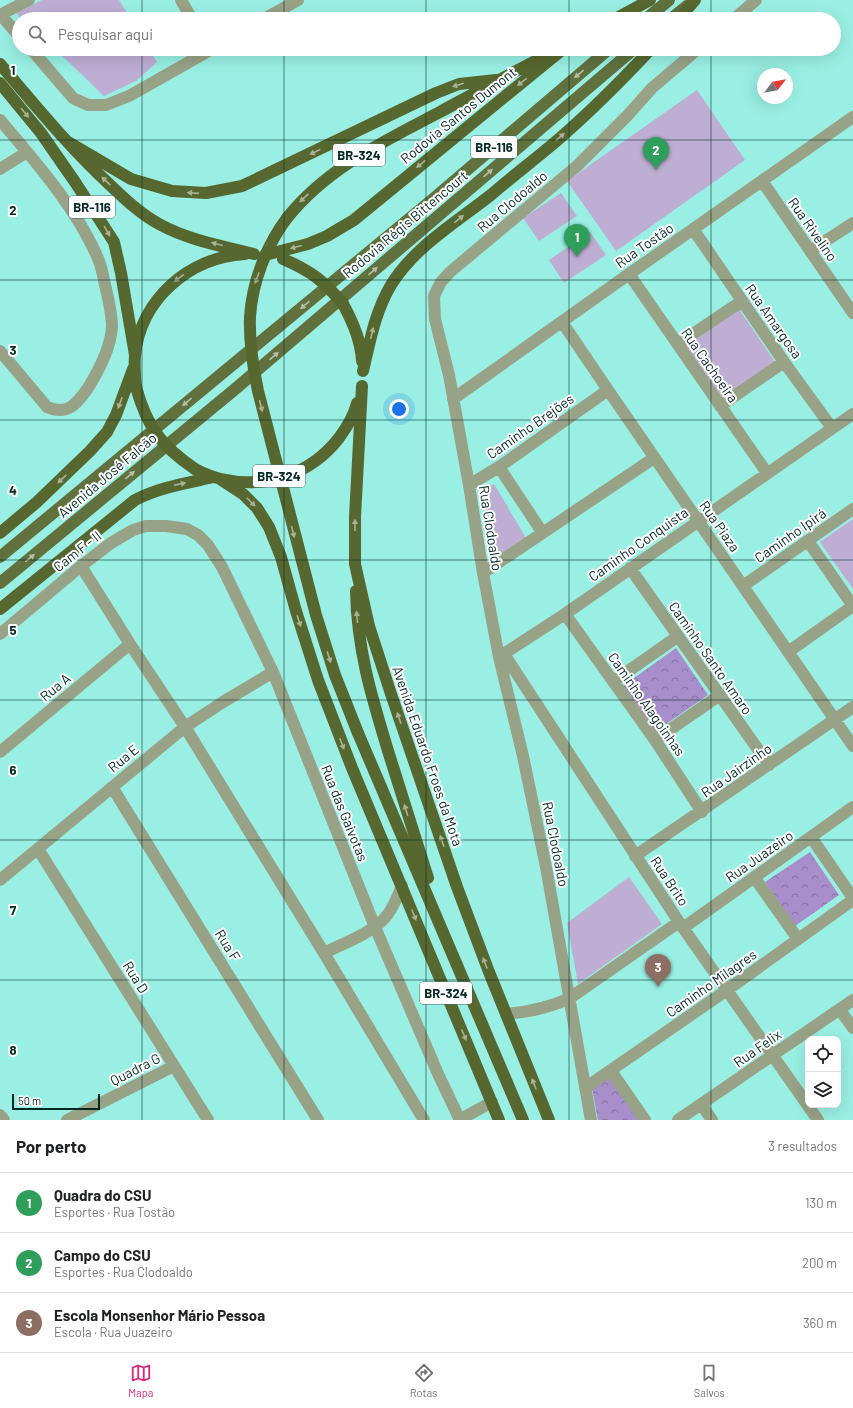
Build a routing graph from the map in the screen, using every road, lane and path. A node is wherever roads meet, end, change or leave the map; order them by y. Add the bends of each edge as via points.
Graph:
1 (30, 0) edge
2 (181, 0) edge
3 (298, 0) edge
4 (650, 0) edge
5 (669, 0) edge
6 (694, 0) edge
7 (756, 0) edge
8 (188, 12) edge
9 (277, 12) edge
10 (628, 12) edge
11 (654, 12) edge
12 (679, 12) edge
13 (685, 12) edge
14 (742, 12) edge
15 (0, 14) edge
16 (12, 28) edge
17 (37, 56) edge
18 (199, 56) edge
19 (545, 56) edge
20 (554, 56) edge
21 (601, 56) edge
22 (626, 56) edge
23 (645, 56) edge
24 (690, 56) edge
25 (0, 64) edge
26 (496, 80) junction
27 (0, 83) edge
28 (853, 117) edge
29 (0, 120) edge
30 (68, 142) junction
31 (27, 152) junction
32 (0, 169) edge
33 (762, 181) junction
34 (853, 223) edge
35 (693, 229) junction
36 (810, 251) junction
37 (260, 255) junction
38 (629, 274) junction
39 (742, 301) junction
40 (853, 313) edge
41 (562, 322) junction
42 (678, 344) junction
43 (0, 351) edge
44 (135, 360) junction
45 (784, 362) junction
46 (363, 371) junction
47 (217, 377) joint
48 (362, 386) junction
49 (234, 390) joint
50 (608, 390) junction
51 (453, 399) junction
52 (720, 406) junction
53 (853, 414) edge
54 (832, 428) junction
55 (654, 458) junction
56 (499, 467) junction
57 (767, 473) junction
58 (217, 478) junction
59 (469, 485) junction
60 (853, 509) edge
61 (698, 521) junction
62 (187, 529) joint
63 (542, 532) junction
64 (0, 533) edge
65 (808, 541) junction
66 (0, 557) edge
67 (355, 564) junction
68 (81, 566) junction
69 (630, 568) junction
70 (483, 573) junction
71 (0, 583) edge
72 (743, 586) junction
73 (853, 606) edge
74 (0, 609) edge
75 (565, 614) junction
76 (0, 634) edge
77 (677, 636) junction
78 (130, 644) junction
79 (788, 652) junction
80 (502, 656) junction
81 (273, 672) junction
82 (614, 681) junction
83 (720, 695) junction
84 (853, 707) edge
85 (834, 720) junction
86 (185, 727) junction
87 (655, 740) junction
88 (853, 746) edge
89 (0, 752) edge
90 (769, 765) junction
91 (112, 787) junction
92 (853, 807) edge
93 (702, 812) junction
94 (812, 837) junction
95 (38, 849) junction
96 (635, 856) junction
97 (754, 877) junction
98 (0, 880) edge
99 (402, 886) junction
100 (853, 899) edge
101 (681, 925) junction
102 (375, 927) junction
103 (798, 940) junction
104 (447, 941) junction
105 (324, 953) junction
106 (727, 990) junction
107 (570, 998) junction
108 (853, 1000) edge
109 (840, 1010) junction
110 (506, 1014) junction
111 (853, 1028) edge
112 (772, 1055) junction
113 (174, 1066) junction
114 (611, 1071) junction
115 (585, 1088) junction
116 (492, 1102) junction
117 (701, 1104) junction
118 (0, 1114) edge
119 (4, 1120) edge
120 (67, 1120) edge
121 (208, 1120) edge
122 (318, 1120) edge
123 (424, 1120) edge
124 (460, 1120) edge
125 (499, 1120) edge
126 (523, 1120) edge
127 (548, 1120) edge
128 (591, 1120) edge
129 (645, 1120) edge
130 (678, 1120) edge
131 (712, 1120) edge
132 (818, 1120) edge

1 - 15 street
2 - 8 street
3 - 9 street
4 - 10 highway
5 - 11 main road
6 - 12 main road
6 - 13 highway
7 - 14 street
15 - 16 street
17 - 18 street via 73,98 88,105 106,105 129,96
19 - 26 highway
20 -> 37 highway, Rodovia Santos Dumont / BR-116 via 354,220 308,244
21 -> 47 main road, Rodovia Régis Bittencourt / BR-116 via 439,194
49 -> 22 main road, Rodovia Régis Bittencourt / BR-116
46 -> 23 highway, BR-116 via 375,319 391,285 407,263 428,243 560,138
24 - 51 street, Rua Clodoaldo via 652,88 576,166 441,282 434,296 435,319
25 - 30 highway, Avenida Eduardo Froes da Mota / BR-116
26 -> 30 highway via 459,84 436,93 242,186 206,194 172,191 131,179
26 -> 104 highway, BR-324, bridge via 356,157 320,183 299,203 281,226 266,255 255,285 250,317 252,359 258,391 318,623 358,733
27 -> 44 highway, Avenida Eduardo Froes da Mota / BR-116 via 45,139 114,242
28 - 33 street, Rua Tostão
29 - 31 street
37 -> 30 highway, Avenida Eduardo Froes da Mota / BR-116 via 192,238 158,224 119,193
31 - 32 street
31 - 43 street via 87,235 100,262 112,327 108,346 96,374 83,395 68,409 53,410 46,407
33 - 35 street, Rua Tostão
33 - 36 street, Rua Rivelino
34 - 36 street
35 - 38 street, Rua Tostão
35 - 39 street, Rua Amargosa
36 - 40 street, Rua Rivelino
37 -> 44 highway, Avenida Eduardo Froes da Mota via 233,255 212,260 192,268 175,280 148,314 140,334
37 - 46 highway, Avenida Eduardo Froes da Mota, bridge via 283,259 300,266 330,288 343,304 358,335
38 - 41 street, Rua Tostão
38 - 42 street, Rua Cachoeira
39 - 42 street
39 - 45 street, Rua Amargosa
41 - 50 street, Rua Piaza
41 - 51 street, Rua Tostão
42 - 52 street, Rua Cachoeira
44 - 58 highway, Avenida Eduardo Froes da Mota, bridge via 136,387 150,426 178,457 195,469
44 -> 64 highway via 116,415 107,432 37,502
45 - 52 street
45 - 54 street, Rua Amargosa
46 - 48 highway, Avenida Eduardo Froes da Mota
47 -> 66 main road, Avenida José Falcão
48 - 58 highway, Avenida Eduardo Froes da Mota via 348,426 320,458 302,470 283,478 262,482
67 -> 48 highway, Avenida Eduardo Froes da Mota / BR-324
71 -> 49 main road, Avenida José Falcão
50 - 55 street, Rua Piaza
50 - 56 street, Caminho Brejões
51 - 59 street, Rua Clodoaldo
52 - 57 street, Rua Cachoeira
53 - 54 street, Caminho Conquista
54 - 57 street, Caminho Conquista
55 - 61 street, Rua Piaza
55 - 63 street
56 - 59 street, Caminho Brejões
56 - 63 street
57 - 61 street, Caminho Conquista
74 -> 58 highway via 135,500 163,488
58 -> 99 highway, Avenida Eduardo Froes da Mota / BR-324 via 243,494 257,508 269,527 281,557 318,680
59 - 70 street, Rua Clodoaldo
60 - 65 street, Caminho Ipirá
61 - 69 street, Caminho Conquista
61 - 72 street, Rua Piaza
62 - 68 street, Cam F - II via 146,526 133,530
62 - 81 street, Rua das Gaivotas via 208,545 222,566
63 - 70 street
65 - 72 street, Caminho Ipirá
65 - 73 street
104 -> 67 highway, BR-324 via 371,695 357,622
110 -> 67 highway, Avenida Eduardo Froes da Mota via 457,887 391,694 369,626
68 - 76 street, Cam F - II
68 - 78 street
69 - 75 street, Caminho Conquista
69 - 77 street, Caminho Santo Amaro
70 - 80 street, Rua Clodoaldo
72 - 79 street, Rua Piaza
73 - 79 street
75 - 80 street, Caminho Conquista
75 - 82 street, Caminho Alagoinhas
77 - 82 street
77 - 83 street, Caminho Santo Amaro
78 - 86 street
78 - 89 street, Rua A
79 - 85 street, Rua Piaza
80 - 96 street, Rua Brito
80 - 107 street, Rua Clodoaldo
81 - 86 street, Rua E
81 - 102 street, Rua das Gaivotas
82 - 87 street, Caminho Alagoinhas
83 - 87 street
83 - 90 street, Caminho Santo Amaro
84 - 85 street, Rua Jairzinho
85 - 88 street, Rua Piaza
85 - 90 street, Rua Jairzinho
86 - 91 street, Rua E
86 - 105 street
87 - 93 street, Caminho Alagoinhas
90 - 93 street, Rua Jairzinho
91 - 95 street, Rua E
91 - 122 street, Rua F
92 - 94 street, Rua Juazeiro
93 - 96 street, Rua Jairzinho
94 - 97 street, Rua Juazeiro
94 - 100 street
95 - 98 street, Rua E
95 - 113 street, Rua D
96 - 101 street, Rua Brito
97 - 101 street, Rua Juazeiro
97 - 103 street
99 - 102 street via 388,914
99 -> 116 highway, Avenida Eduardo Froes da Mota / BR-324
100 - 103 street, Caminho Milagres
101 - 106 street, Rua Brito
101 - 107 street, Rua Juazeiro
102 - 105 street
102 - 124 street, Rua das Gaivotas via 438,1076
103 - 106 street, Caminho Milagres
104 - 126 highway, BR-324
105 - 123 street
106 - 112 street, Rua Brito
106 - 114 street, Caminho Milagres
107 - 110 street, Rua Juazeiro via 539,1010
107 - 115 street, Rua Clodoaldo
108 - 109 street, Rua Felix
109 - 111 street
109 - 112 street, Rua Felix
127 -> 110 highway, Avenida Eduardo Froes da Mota
112 - 117 street, Rua Felix
112 - 132 street, Rua Brito
113 - 120 street, Quadra G
113 - 121 street, Rua D
114 - 115 street, Caminho Milagres
114 - 129 street
115 - 128 street, Rua Clodoaldo
116 - 124 street
116 - 125 highway, Avenida Eduardo Froes da Mota / BR-324
117 - 130 street, Rua Felix
117 - 131 street
118 - 119 street

